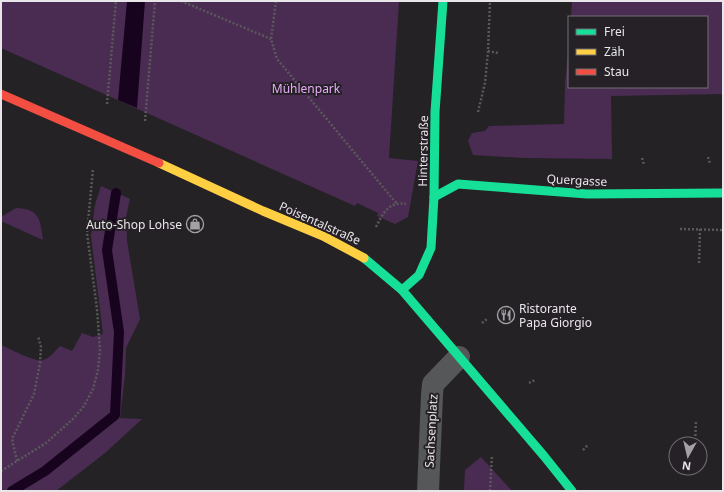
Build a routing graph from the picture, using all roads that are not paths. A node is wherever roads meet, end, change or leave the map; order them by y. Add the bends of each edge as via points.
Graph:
1 (443, 1) edge
2 (1, 94) edge
3 (723, 193) edge
4 (434, 197) junction
5 (402, 290) junction
6 (459, 357) junction
7 (428, 491) edge
8 (572, 491) edge

1 - 4 main road, Hinterstraße via 435,112
2 - 5 main road, Poisentalstraße via 360,254
3 - 4 main road, Quergasse via 587,194 458,184
4 - 5 main road, Hinterstraße via 431,248 419,275
5 - 6 main road, Poisentalstraße
6 - 7 street, Sachsenplatz via 433,384
6 - 8 main road, Poisentalstraße

